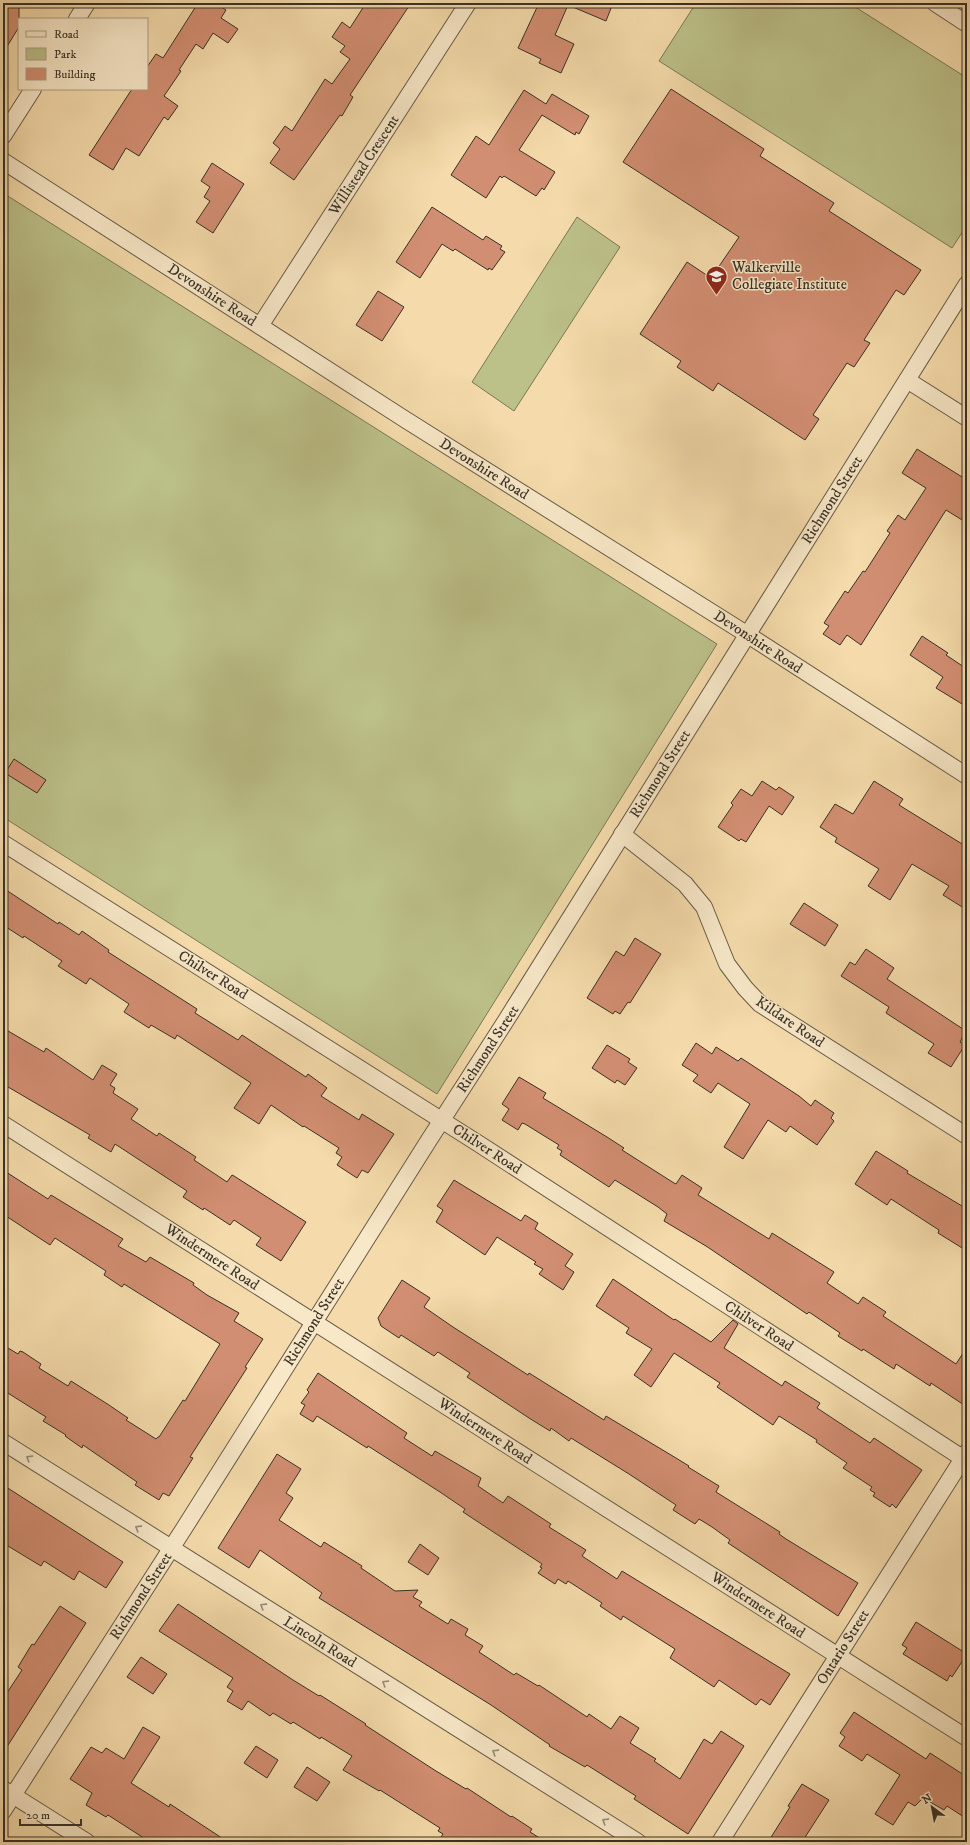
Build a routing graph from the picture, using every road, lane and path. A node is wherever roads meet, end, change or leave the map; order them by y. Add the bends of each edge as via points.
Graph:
1 (87, 3) edge
2 (468, 3) edge
3 (934, 3) edge
4 (78, 18) edge
5 (967, 24) edge
6 (32, 90) edge
7 (3, 136) edge
8 (3, 161) edge
9 (967, 284) edge
10 (260, 326) junction
11 (907, 380) junction
12 (967, 418) edge
13 (748, 635) junction
14 (967, 776) edge
15 (622, 834) junction
16 (3, 843) edge
17 (442, 1120) junction
18 (3, 1124) edge
19 (967, 1136) edge
20 (314, 1322) junction
21 (3, 1442) edge
22 (966, 1457) edge
23 (171, 1549) junction
24 (838, 1656) junction
25 (967, 1738) edge
26 (8, 1792) edge
27 (3, 1811) edge
28 (87, 1842) edge
29 (638, 1842) edge
30 (720, 1842) edge

1 - 4 street
2 - 10 street, Willistead Crescent
3 - 5 street
6 - 7 street
8 - 10 street, Devonshire Road
9 - 11 street, Richmond Street
10 - 13 street, Devonshire Road
11 - 12 street
11 - 13 street, Richmond Street
13 - 14 street, Devonshire Road
13 - 15 street, Richmond Street
15 - 17 street, Richmond Street
15 - 19 street, Kildare Road via 685,884 704,907 727,964 760,1004
16 - 17 street, Chilver Road
17 - 20 street, Richmond Street
17 - 22 street, Chilver Road
18 - 20 street, Windermere Road
20 - 23 street, Richmond Street
20 - 24 street, Windermere Road
23 -> 21 street, Lincoln Road
22 - 24 street, Ontario Street
23 - 26 street, Richmond Street
29 -> 23 street, Lincoln Road
24 - 25 street, Windermere Road
24 - 30 street, Ontario Street
26 - 27 street, Richmond Street
26 - 28 street

